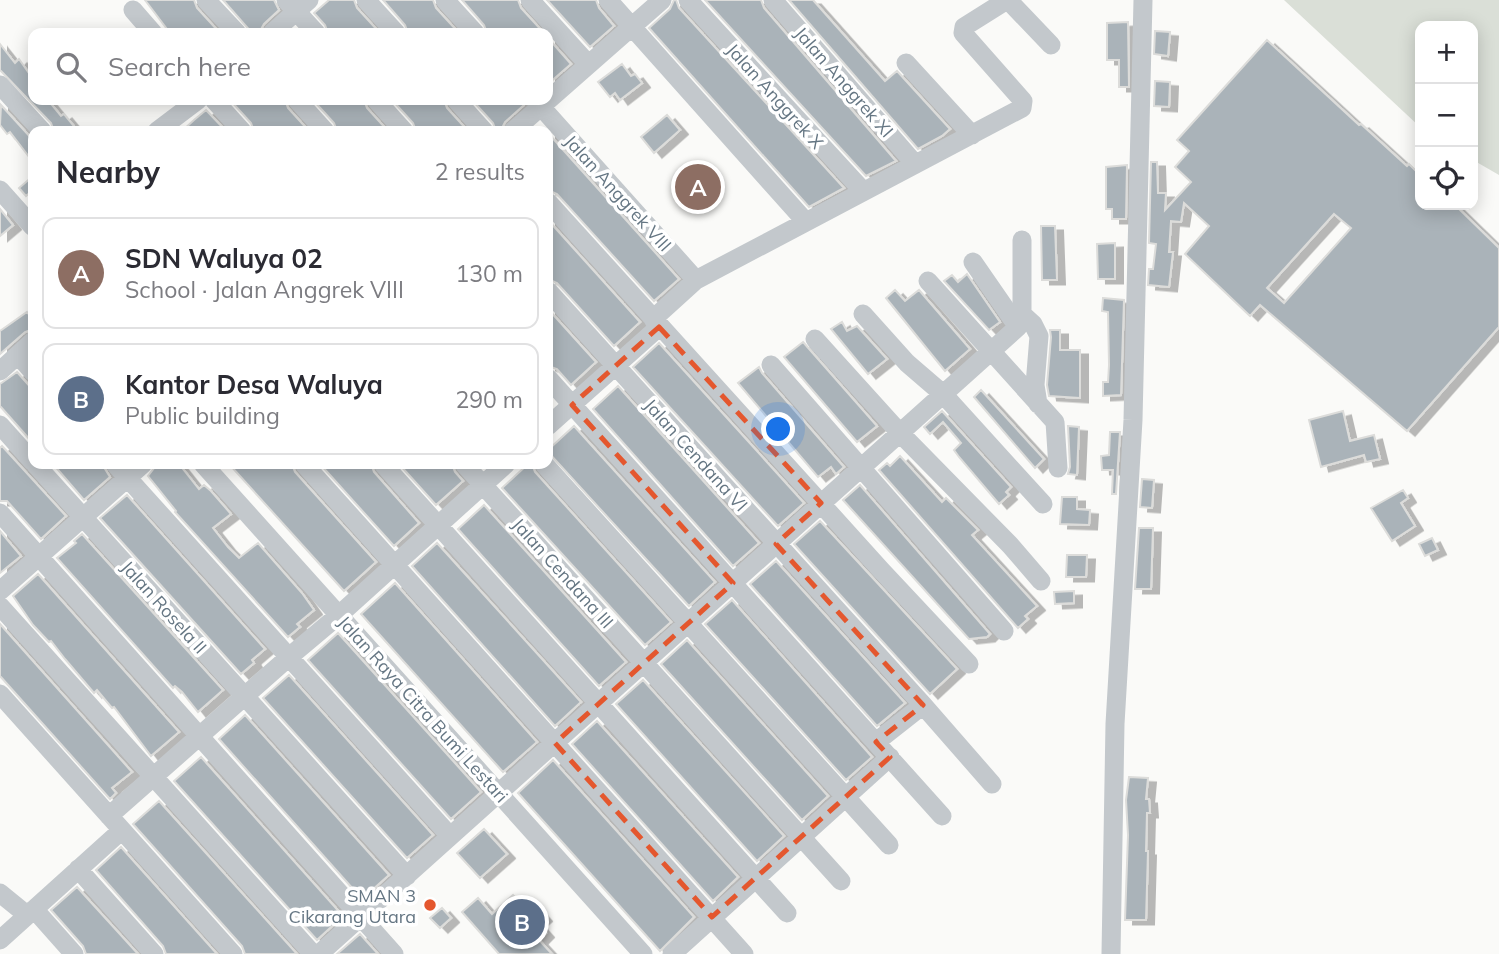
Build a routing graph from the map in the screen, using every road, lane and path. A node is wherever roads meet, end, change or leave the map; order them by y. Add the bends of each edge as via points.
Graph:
1 (206, 0) edge
2 (366, 0) edge
3 (445, 0) edge
4 (530, 0) edge
5 (608, 0) edge
6 (662, 0) edge
7 (688, 0) edge
8 (773, 0) edge
9 (1008, 0) edge
10 (1143, 0) edge
11 (297, 4) edge
12 (132, 10) dead end
13 (631, 25) junction
14 (148, 28) edge
15 (232, 28) edge
16 (276, 28) edge
17 (313, 28) edge
18 (391, 28) edge
19 (470, 28) edge
20 (1051, 45) dead end
21 (906, 63) dead end
22 (588, 64) junction
23 (0, 85) edge
24 (553, 91) edge
25 (191, 105) edge
26 (219, 105) edge
27 (302, 105) edge
28 (381, 105) edge
29 (461, 105) edge
30 (536, 105) edge
31 (540, 105) edge
32 (37, 126) edge
33 (164, 126) edge
34 (237, 126) edge
35 (320, 126) edge
36 (399, 126) edge
37 (479, 126) edge
38 (517, 126) edge
39 (972, 135) junction
40 (915, 164) junction
41 (0, 190) edge
42 (863, 191) junction
43 (553, 208) edge
44 (28, 221) edge
45 (806, 222) junction
46 (1022, 240) dead end
47 (973, 262) dead end
48 (696, 280) junction
49 (928, 281) dead end
50 (553, 297) edge
51 (863, 314) dead end
52 (1020, 320) junction
53 (656, 323) junction
54 (816, 339) dead end
55 (28, 346) edge
56 (990, 351) junction
57 (18, 355) junction
58 (771, 365) dead end
59 (28, 366) edge
60 (615, 366) junction
61 (0, 371) edge
62 (553, 384) edge
63 (943, 394) junction
64 (1038, 404) junction
65 (572, 405) junction
66 (553, 422) edge
67 (0, 425) edge
68 (900, 433) junction
69 (28, 456) edge
70 (861, 468) junction
71 (1058, 468) dead end
72 (39, 469) edge
73 (208, 469) edge
74 (309, 469) edge
75 (388, 469) edge
76 (469, 469) edge
77 (500, 469) edge
78 (549, 469) edge
79 (121, 470) edge
80 (483, 484) junction
81 (821, 503) junction
82 (1043, 504) dead end
83 (0, 513) edge
84 (83, 517) junction
85 (438, 524) junction
86 (776, 544) junction
87 (39, 557) junction
88 (394, 563) junction
89 (1041, 582) dead end
90 (733, 583) junction
91 (0, 592) edge
92 (0, 606) edge
93 (339, 615) junction
94 (688, 623) junction
95 (1004, 631) dead end
96 (289, 657) junction
97 (644, 663) junction
98 (969, 664) dead end
99 (0, 694) edge
100 (244, 696) junction
101 (599, 703) junction
102 (923, 705) junction
103 (200, 736) junction
104 (876, 741) junction
105 (555, 743) junction
106 (890, 757) junction
107 (154, 777) junction
108 (992, 784) dead end
109 (499, 792) junction
110 (845, 797) junction
111 (942, 816) dead end
112 (116, 823) junction
113 (450, 836) junction
114 (801, 837) junction
115 (889, 845) dead end
116 (78, 869) junction
117 (407, 876) junction
118 (755, 877) junction
119 (841, 881) dead end
120 (0, 893) edge
121 (31, 912) junction
122 (787, 913) dead end
123 (361, 917) junction
124 (712, 917) junction
125 (0, 940) edge
126 (74, 954) edge
127 (154, 954) edge
128 (233, 954) edge
129 (313, 954) edge
130 (319, 954) edge
131 (394, 954) edge
132 (643, 954) edge
133 (672, 954) edge
134 (744, 954) edge
135 (1111, 954) edge

1 - 15 street
2 - 18 street
3 - 19 street
4 - 22 street
5 - 13 street
6 - 13 street
7 - 42 street, Jalan Anggrek X
8 - 40 street, Jalan Anggrek XI
9 - 20 street
9 - 39 street via 964,27 963,33 1023,105
10 - 135 street via 1133,420 1115,724
11 - 16 street
11 - 17 street
12 - 14 street
13 - 22 street
13 - 45 street
21 - 39 street
22 - 24 street
23 - 32 street
25 - 33 street
26 - 34 street
27 - 35 street
28 - 36 street
29 - 37 street
30 - 38 street
31 - 48 street, Jalan Anggrek VIII
39 - 40 street
40 - 42 street
41 - 44 street
42 - 45 street
43 - 53 street
45 - 48 street
46 - 52 street
47 - 52 street
48 - 53 street
49 - 56 street
50 - 60 street, Jalan Cendana VI
51 - 63 street via 907,363
52 - 56 street
52 - 64 street via 1033,324 1038,336
53 - 60 street
53 - 81 street
54 - 68 street
55 - 57 street
56 - 63 street
56 - 64 street
57 - 59 street
57 - 61 street
58 - 70 street
60 - 65 street
60 - 86 street, Jalan Cendana VI
62 - 65 street
63 - 68 street
63 - 82 street
64 - 71 street via 1055,422
65 - 66 street
65 - 90 street
67 - 69 street, Jalan Rosela II
68 - 70 street
68 - 89 street
70 - 81 street
70 - 95 street
72 - 84 street, Jalan Rosela II
73 - 93 street, Jalan Raya Citra Bumi Lestari
74 - 88 street
75 - 85 street
76 - 80 street, Jalan Cendana III
77 - 80 street
78 - 94 street
79 - 84 street
79 - 96 street
80 - 85 street
80 - 97 street, Jalan Cendana III
81 - 86 street
81 - 98 street
83 - 87 street
84 - 87 street
84 - 100 street, Jalan Rosela II
85 - 88 street
85 - 101 street
86 - 90 street
86 - 102 street, Jalan Cendana VI
87 - 91 street
87 - 103 street
88 - 93 street
88 - 105 street
90 - 94 street
90 - 104 street
92 - 107 street
93 - 96 street
93 - 109 street, Jalan Raya Citra Bumi Lestari
94 - 97 street
94 - 110 street
96 - 100 street
96 - 113 street
97 - 101 street
97 - 114 street, Jalan Cendana III
99 - 112 street
100 - 103 street
100 - 117 street, Jalan Rosela II
101 - 105 street
101 - 118 street
102 - 104 street
102 - 108 street, Jalan Cendana VI
103 - 107 street
103 - 123 street
104 - 106 street
105 - 109 street
105 - 124 street
106 - 110 street
106 - 111 street
107 - 112 street
107 - 129 street
109 - 113 street
109 - 132 street, Jalan Raya Citra Bumi Lestari
110 - 114 street
110 - 115 street
112 - 116 street
112 - 128 street
113 - 117 street
114 - 118 street
114 - 119 street, Jalan Cendana III
116 - 121 street
116 - 127 street
117 - 123 street
118 - 122 street
118 - 124 street
120 - 121 street
121 - 125 street
121 - 126 street
123 - 130 street
123 - 131 street
124 - 133 street
124 - 134 street

